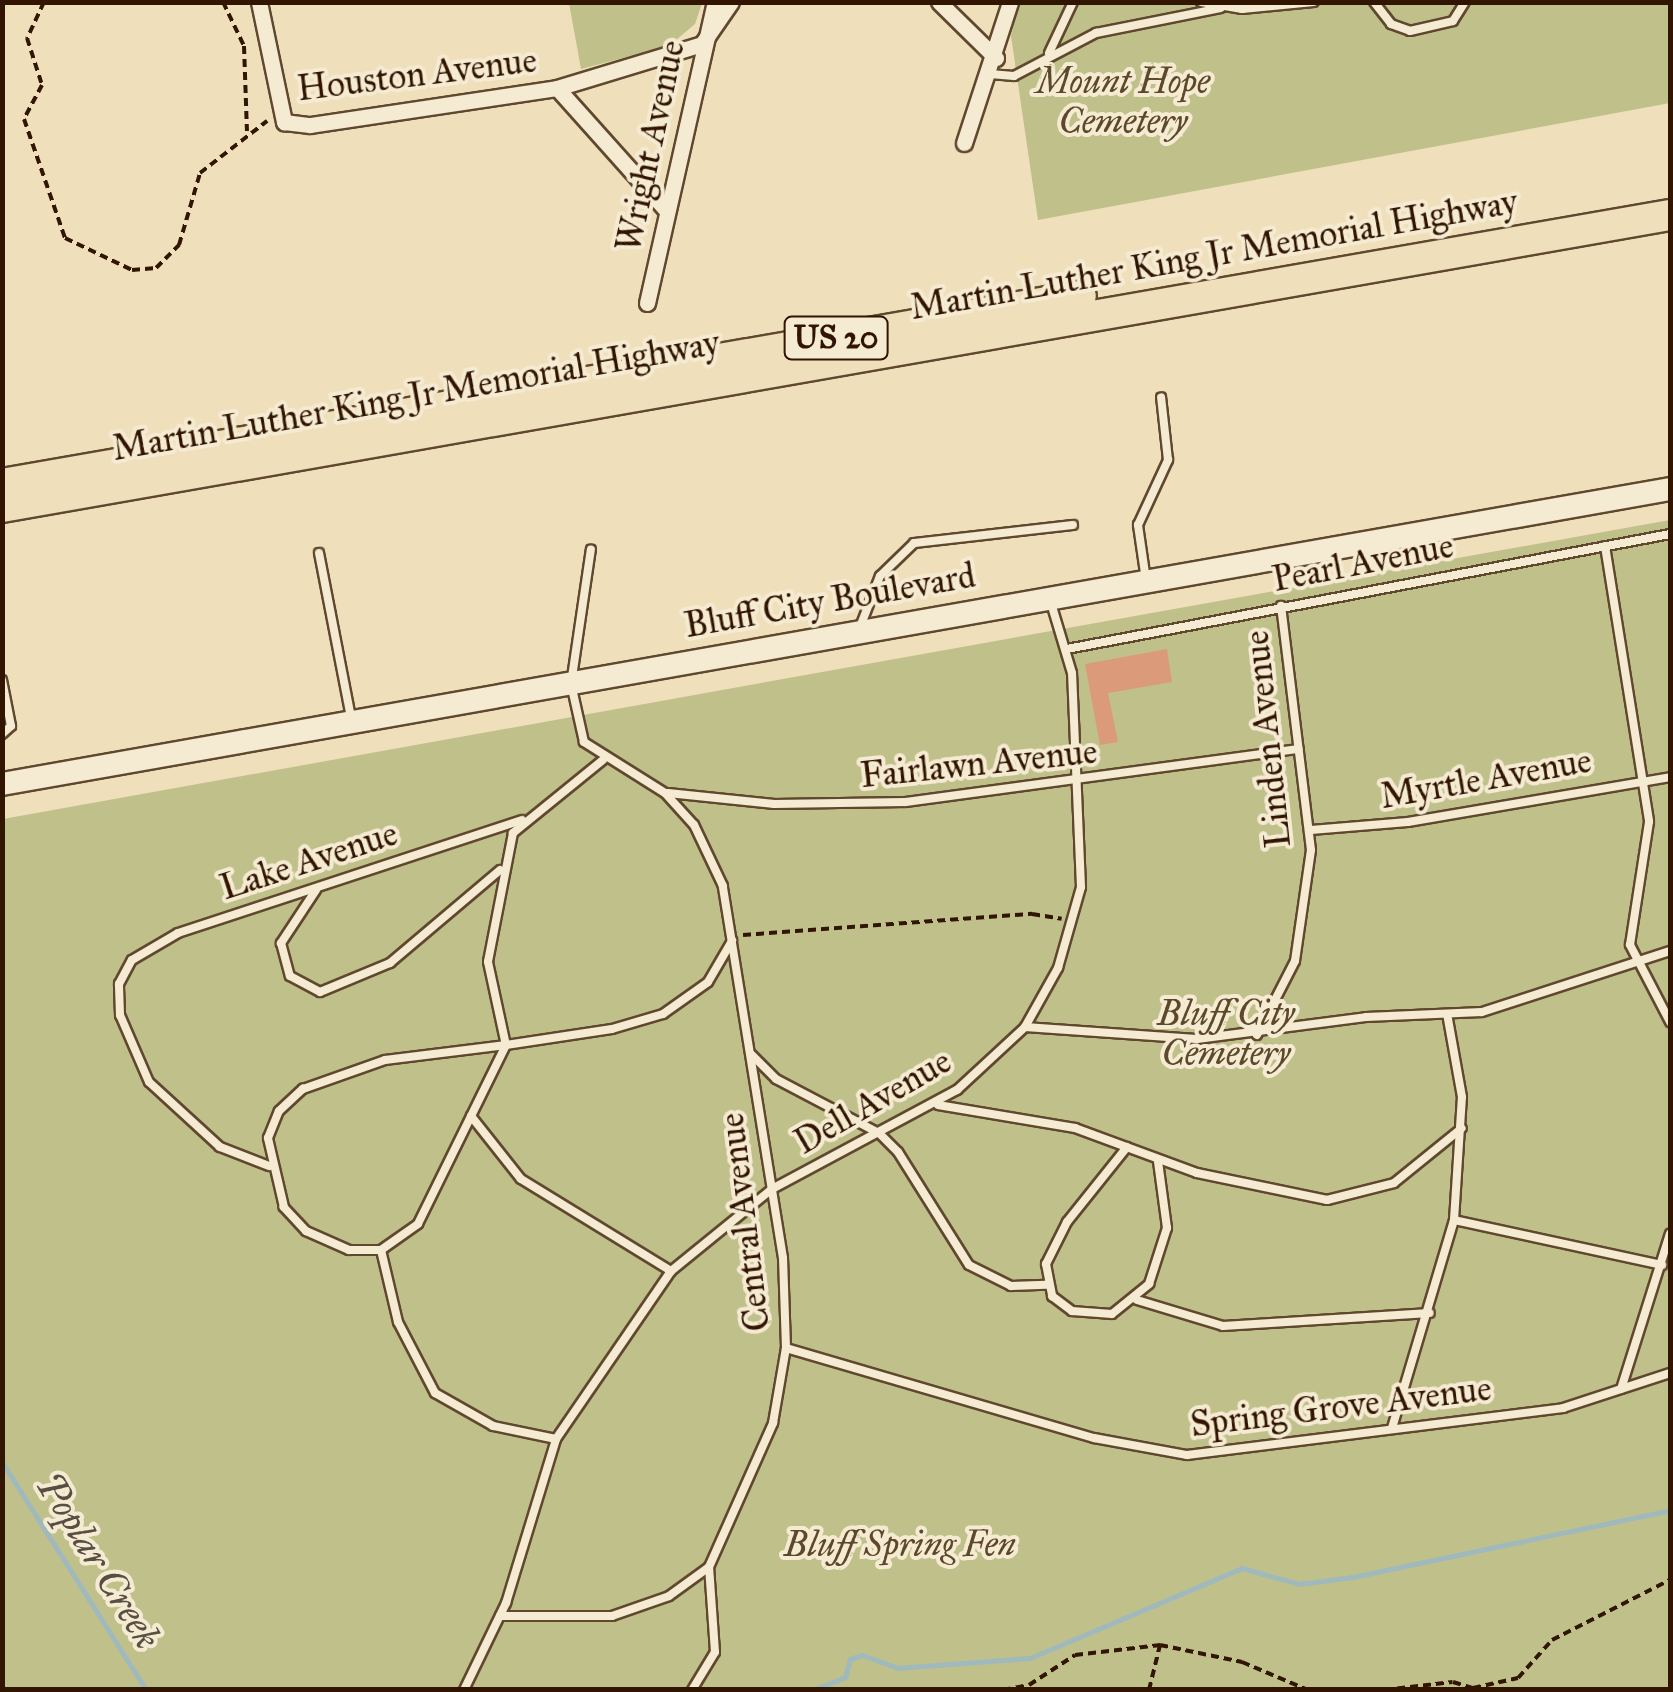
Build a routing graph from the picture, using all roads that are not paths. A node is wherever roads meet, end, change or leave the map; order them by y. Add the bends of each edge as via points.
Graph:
1 (259, 2) edge
2 (716, 2) edge
3 (731, 2) edge
4 (939, 2) edge
5 (1010, 2) edge
6 (1073, 2) edge
7 (1202, 2) edge
8 (1314, 2) edge
9 (1374, 2) edge
10 (1465, 2) edge
11 (1221, 8) junction
12 (702, 44) junction
13 (1047, 57) junction
14 (996, 58) junction
15 (990, 74) junction
16 (557, 88) junction
17 (964, 144) dead end
18 (1670, 194) edge
19 (667, 211) junction
20 (1670, 215) edge
21 (647, 304) dead end
22 (1160, 397) dead end
23 (2, 484) edge
24 (1670, 489) edge
25 (2, 507) edge
26 (1073, 525) dead end
27 (1670, 534) edge
28 (1605, 546) junction
29 (591, 549) dead end
30 (319, 553) dead end
31 (1146, 580) junction
32 (1049, 597) junction
33 (1281, 606) junction
34 (858, 632) junction
35 (1067, 650) junction
36 (2, 680) edge
37 (571, 684) junction
38 (352, 722) junction
39 (2, 734) edge
40 (1298, 748) junction
41 (603, 760) junction
42 (1670, 777) edge
43 (1646, 781) junction
44 (2, 784) edge
45 (1072, 784) junction
46 (665, 793) junction
47 (522, 820) junction
48 (1311, 830) junction
49 (503, 867) junction
50 (318, 886) junction
51 (733, 936) junction
52 (1670, 951) edge
53 (1636, 963) junction
54 (1447, 1014) junction
55 (1670, 1022) edge
56 (1025, 1026) junction
57 (1257, 1035) junction
58 (506, 1045) junction
59 (752, 1054) junction
60 (936, 1104) junction
61 (471, 1116) junction
62 (1462, 1128) junction
63 (879, 1134) junction
64 (1127, 1147) junction
65 (1158, 1161) junction
66 (269, 1166) junction
67 (772, 1189) junction
68 (1454, 1220) junction
69 (1670, 1234) edge
70 (381, 1250) junction
71 (1662, 1265) junction
72 (671, 1271) junction
73 (1046, 1285) junction
74 (1137, 1300) junction
75 (1430, 1314) junction
76 (786, 1348) junction
77 (1670, 1373) edge
78 (1621, 1389) junction
79 (1392, 1428) junction
80 (556, 1439) junction
81 (709, 1567) junction
82 (500, 1616) junction
83 (464, 1690) edge
84 (692, 1690) edge

1 - 16 street, Houston Avenue via 278,120 310,126
2 - 12 street, Wright Avenue
3 - 12 street
4 - 14 street
5 - 14 street
6 - 13 lane
7 - 11 lane
8 - 11 lane
9 - 10 lane via 1391,24 1410,31 1454,21
11 - 13 lane via 1096,33
12 - 16 street, Houston Avenue
12 - 19 street, Wright Avenue
13 - 15 lane via 1014,76
14 - 15 street
15 - 17 street
16 - 19 street, Houston Avenue
18 - 23 highway, Martin Luther King Jr Memorial Highway / US 20
19 - 21 street, Wright Avenue
20 - 25 highway, Martin Luther King Jr Memorial Highway / US 20
22 - 31 lane via 1168,460 1138,525
24 - 31 street, Bluff City Boulevard
26 - 34 lane via 914,543 880,576
27 - 28 lane, Pearl Avenue
28 - 33 lane, Pearl Avenue
28 - 43 lane
29 - 37 lane
30 - 38 lane
31 - 32 street, Bluff City Boulevard
32 - 34 street, Bluff City Boulevard
32 - 35 lane
33 - 35 lane, Pearl Avenue
33 - 40 lane, Linden Avenue
34 - 37 street, Bluff City Boulevard
35 - 45 lane
36 - 39 lane via 11,726
37 - 38 street, Bluff City Boulevard
37 - 41 lane via 584,742
38 - 44 street, Bluff City Boulevard
40 - 45 lane, Fairlawn Avenue
40 - 48 lane, Linden Avenue
41 - 46 lane, Central Avenue
41 - 47 lane
42 - 43 lane, Myrtle Avenue
43 - 48 lane, Myrtle Avenue
43 - 53 lane via 1649,848 1630,945
45 - 46 lane, Fairlawn Avenue via 840,806
45 - 56 lane via 1083,862 1074,922
46 - 51 lane, Central Avenue via 711,857
47 - 49 lane
47 - 50 lane, Lake Avenue
48 - 57 lane, Linden Avenue via 1295,962
49 - 50 lane via 390,963 320,992 290,976 281,943
49 - 58 lane via 488,976
50 - 66 lane, Lake Avenue via 153,943 124,971 124,1032 162,1099 220,1147
51 - 58 lane via 708,982 663,1014
51 - 59 lane, Central Avenue
52 - 53 lane
53 - 54 lane via 1544,998
53 - 55 lane
54 - 57 lane via 1366,1017
54 - 62 lane via 1461,1068
56 - 57 lane via 1152,1040
56 - 60 lane, Dell Avenue
58 - 61 lane
58 - 66 lane via 385,1060 322,1079 279,1111
59 - 63 lane via 776,1079
59 - 67 lane, Central Avenue
60 - 63 lane, Dell Avenue
60 - 64 lane via 1049,1121
61 - 70 lane via 428,1210 408,1236
61 - 72 lane via 521,1179
62 - 65 lane via 1413,1173 1342,1199 1284,1196
62 - 68 lane
63 - 67 lane, Dell Avenue
63 - 73 lane via 910,1169 959,1256 1011,1286
64 - 65 lane
64 - 73 lane via 1058,1236
65 - 74 lane via 1168,1228 1158,1266
66 - 70 lane via 284,1207 306,1230 349,1250
67 - 72 lane, Dell Avenue
67 - 76 lane, Central Avenue
68 - 71 lane
68 - 75 lane
69 - 71 lane
70 - 80 lane via 398,1322 435,1393 493,1426
71 - 78 lane
72 - 80 lane, Dell Avenue
73 - 74 lane via 1061,1304 1086,1316
74 - 75 lane via 1223,1326
75 - 79 lane
76 - 79 lane, Spring Grove Avenue via 1169,1454
76 - 81 lane, Central Avenue via 772,1423
77 - 78 lane, Spring Grove Avenue
78 - 79 lane, Spring Grove Avenue via 1563,1408
80 - 82 lane, Dell Avenue
81 - 82 lane via 669,1596 612,1616
81 - 84 lane via 715,1652
82 - 83 lane

